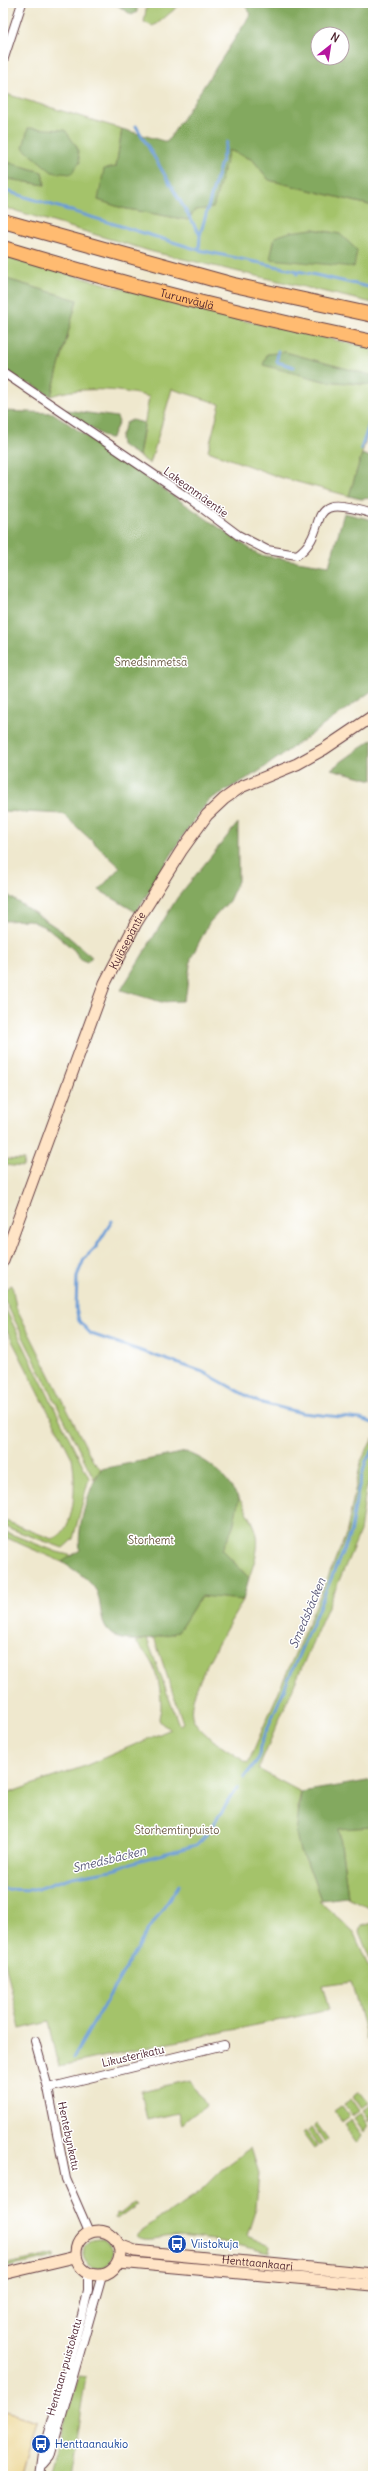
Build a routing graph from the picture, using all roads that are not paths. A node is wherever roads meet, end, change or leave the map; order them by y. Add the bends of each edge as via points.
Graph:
1 (22, 3) edge
2 (3, 61) edge
3 (3, 221) edge
4 (3, 248) edge
5 (373, 315) edge
6 (373, 342) edge
7 (3, 372) edge
8 (373, 514) edge
9 (373, 716) edge
10 (3, 1261) edge
11 (35, 2042) dead end
12 (224, 2046) dead end
13 (48, 2088) junction
14 (90, 2232) junction
15 (119, 2245) junction
16 (76, 2257) junction
17 (119, 2262) junction
18 (3, 2274) edge
19 (88, 2274) junction
20 (373, 2274) edge
21 (102, 2275) junction
22 (373, 2285) edge
23 (44, 2464) junction
24 (40, 2476) edge

1 - 2 street
3 - 5 highway via 234,285
4 - 6 highway, Turunväylä via 139,288
7 - 8 street, Lakeanmäentie via 238,535 267,550 297,555 300,553 310,540 326,508 352,508
9 - 10 main road, Kyläsepäntie via 297,764 241,787 207,815 181,851 136,923 112,968
11 - 13 street, Hentebynkatu
12 - 13 street, Likusterikatu
13 - 14 street, Hentebynkatu via 66,2179
14 - 15 main road via 107,2232
14 - 16 main road via 79,2240
15 - 17 main road
15 - 20 main road, Henttaankaari via 135,2251
16 - 18 main road
16 - 19 main road via 82,2270
17 - 21 main road via 115,2268
17 - 22 main road, Henttaankaari
19 - 21 main road
19 - 23 street, Henttaan puistokatu via 84,2308 43,2454
21 - 23 street, Henttaan puistokatu via 50,2457
23 - 24 street, Henttaan puistokatu

